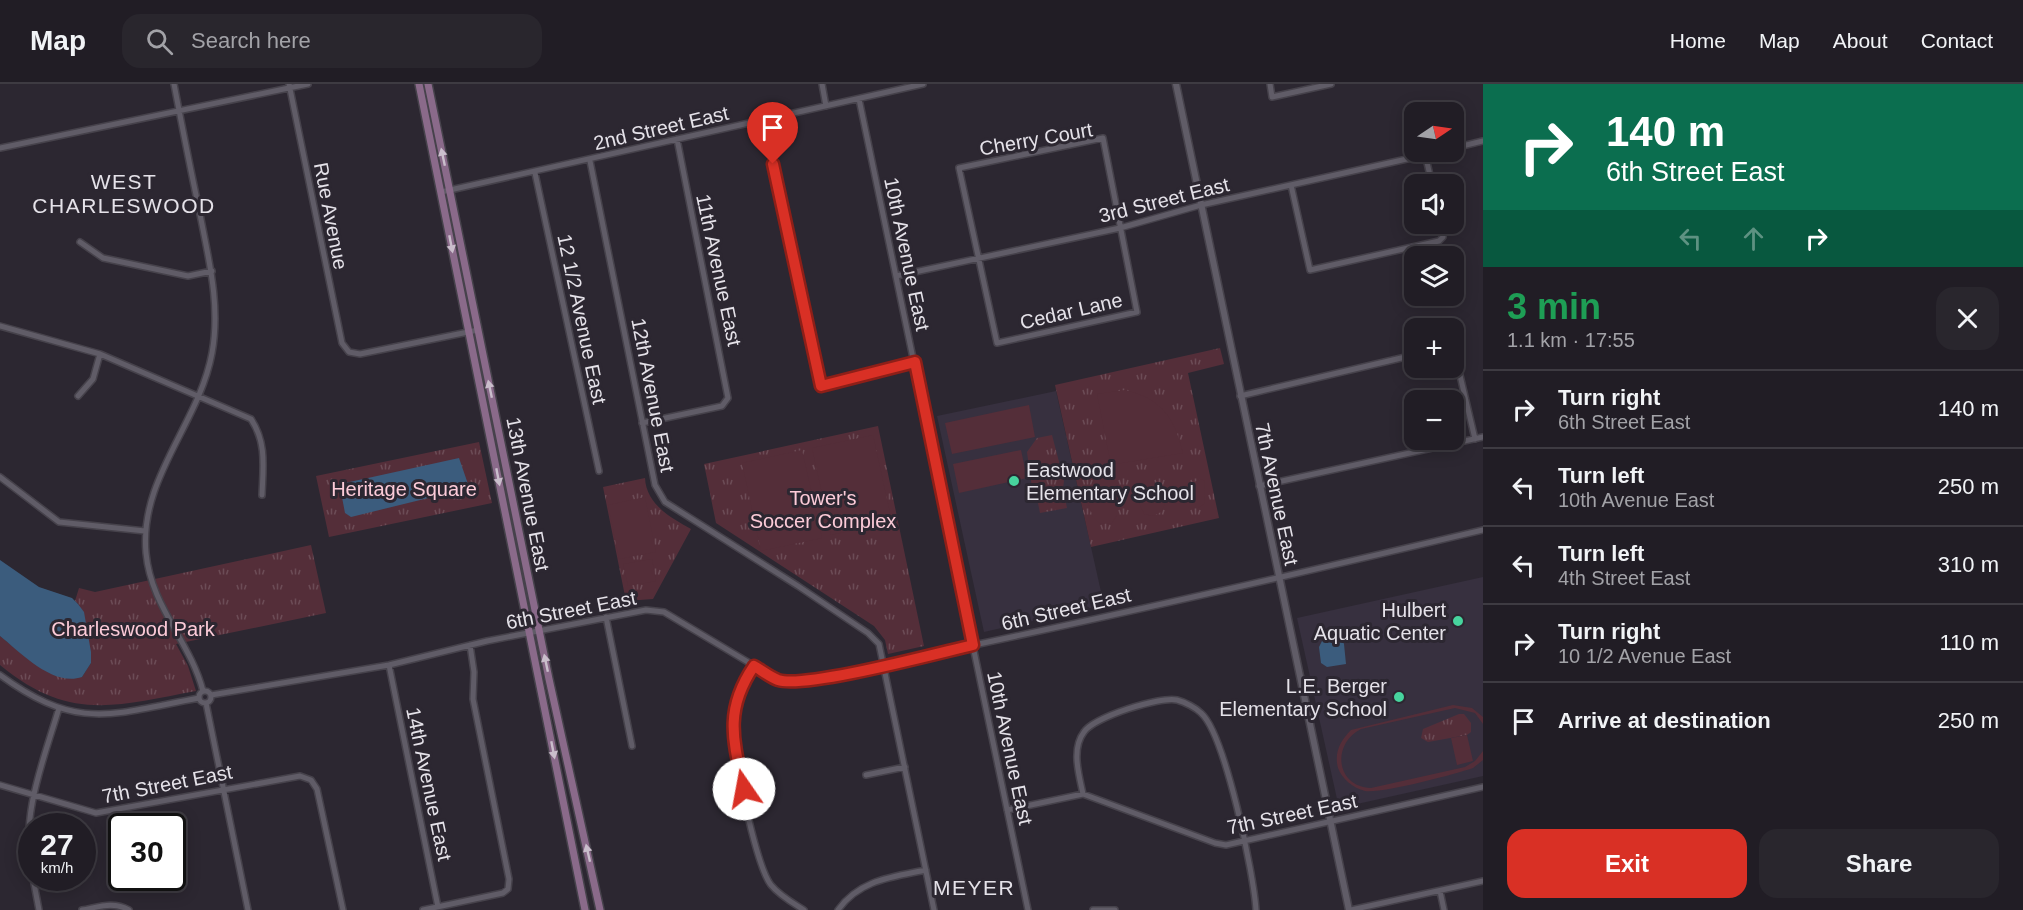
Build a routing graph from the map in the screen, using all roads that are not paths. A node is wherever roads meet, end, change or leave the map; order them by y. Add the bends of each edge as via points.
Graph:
1 (174, 84) edge
2 (308, 84) edge
3 (419, 84) edge
4 (428, 84) edge
5 (822, 84) edge
6 (923, 84) edge
7 (1176, 84) edge
8 (1270, 84) edge
9 (1330, 84) edge
10 (912, 85) edge
11 (289, 86) edge
12 (859, 99) junction
13 (826, 106) junction
14 (179, 112) junction
15 (764, 120) junction
16 (677, 139) junction
17 (1483, 141) edge
18 (1464, 146) edge
19 (0, 148) edge
20 (1404, 159) edge
21 (590, 161) junction
22 (535, 173) junction
23 (1291, 185) junction
24 (450, 191) junction
25 (441, 192) junction
26 (1201, 205) junction
27 (1120, 228) junction
28 (1443, 234) edge
29 (80, 242) dead end
30 (979, 258) junction
31 (212, 272) junction
32 (896, 276) junction
33 (0, 326) edge
34 (478, 330) junction
35 (469, 331) junction
36 (100, 354) junction
37 (1404, 357) edge
38 (915, 362) junction
39 (1462, 378) edge
40 (78, 396) dead end
41 (200, 396) junction
42 (1240, 396) junction
43 (642, 423) junction
44 (1483, 437) edge
45 (1475, 439) junction
46 (599, 471) dead end
47 (0, 477) edge
48 (1259, 486) junction
49 (262, 495) dead end
50 (1483, 530) edge
51 (145, 531) junction
52 (1278, 577) junction
53 (606, 617) junction
54 (539, 631) junction
55 (529, 633) junction
56 (470, 645) junction
57 (973, 645) junction
58 (389, 665) junction
59 (884, 665) junction
60 (754, 666) junction
61 (0, 675) edge
62 (203, 691) junction
63 (211, 695) junction
64 (199, 698) junction
65 (206, 703) junction
66 (59, 708) junction
67 (632, 746) dead end
68 (905, 767) junction
69 (866, 775) dead end
70 (0, 785) edge
71 (1483, 787) edge
72 (223, 789) junction
73 (1083, 794) junction
74 (33, 796) junction
75 (1007, 810) junction
76 (31, 813) edge
77 (1332, 822) junction
78 (1243, 842) junction
79 (926, 870) junction
80 (1483, 880) edge
81 (35, 891) edge
82 (1440, 891) junction
83 (439, 908) edge
84 (39, 910) edge
85 (82, 910) edge
86 (129, 910) edge
87 (248, 910) edge
88 (343, 910) edge
89 (423, 910) edge
90 (585, 910) edge
91 (600, 910) edge
92 (804, 910) edge
93 (838, 910) edge
94 (934, 910) edge
95 (1028, 910) edge
96 (1093, 910) edge
97 (1115, 910) edge
98 (1256, 910) edge
99 (1350, 910) edge
100 (1444, 910) edge

1 - 14 street
2 - 11 street
3 - 25 main road, 13th Avenue East
24 -> 4 main road, 13th Avenue East
5 - 13 street
6 - 10 street, 2nd Street East
7 - 26 street, 7th Avenue East
8 - 9 street via 1272,97
10 - 12 street, 2nd Street East
11 - 14 street
11 - 35 street, Rue Avenue via 342,343 349,352 360,354
12 - 13 street, 2nd Street East
12 - 32 street, 10th Avenue East
13 - 15 street, 2nd Street East
14 - 19 street
14 - 31 street
15 - 16 street, 2nd Street East
15 - 38 street via 821,386
16 - 21 street, 2nd Street East
16 - 43 street, 11th Avenue East via 728,398 722,406
17 - 18 street
20 - 23 street, 3rd Street East
21 - 22 street, 2nd Street East
21 - 43 street, 12th Avenue East
22 - 24 street, 2nd Street East
22 - 46 street, 12 1/2 Avenue East
23 - 26 street, 3rd Street East
23 - 28 street via 1310,270 1423,245
24 - 25 street, 2nd Street East
24 - 34 main road, 13th Avenue East
25 -> 35 main road, 13th Avenue East
26 - 27 street, 3rd Street East
26 - 42 street, 7th Avenue East
27 - 30 street, 3rd Street East
27 - 30 street, Cedar Lane via 1137,312 997,343
27 - 30 street, Cherry Court via 1103,138 959,168
29 - 31 street via 103,258 188,276
30 - 32 street, 3rd Street East
31 - 41 street via 214,334
32 - 38 street, 10th Avenue East
33 - 36 street
34 - 35 street
54 -> 34 main road, 13th Avenue East
35 -> 55 main road, 13th Avenue East
36 - 40 street via 93,379
36 - 41 street
37 - 42 street
38 - 57 street, 10th Avenue East
39 - 45 street
41 - 49 street via 251,419 259,431 263,451
41 - 51 street via 158,477
42 - 48 street, 7th Avenue East
43 - 59 street, 12th Avenue East via 655,485 665,502 868,633 879,645
44 - 45 street
45 - 48 street
47 - 51 street via 59,522
48 - 52 street, 7th Avenue East
50 - 52 street, 6th Street East
51 - 62 street via 156,597 195,665
52 - 57 street, 6th Street East
52 - 77 street, 7th Avenue East
53 - 54 street, 6th Street East
53 - 60 street, 6th Street East via 646,610 664,612
53 - 67 street
54 - 55 street, 6th Street East
91 -> 54 main road, 13th Avenue East
55 - 56 street, 6th Street East
55 -> 90 main road, 13th Avenue East
56 - 58 street, 6th Street East
56 - 83 street via 473,699 510,879 503,893
57 - 59 street, 6th Street East
57 - 75 street, 10th Avenue East
58 - 63 street, 6th Street East
58 - 83 street, 14th Avenue East
59 - 60 street, 6th Street East via 796,682 778,680
59 - 68 street, 12th Avenue East
60 - 92 street via 735,705 732,726 736,756 761,867 779,893
61 - 66 street via 22,691
62 - 63 street
62 - 64 street
63 - 65 street
64 - 65 street
64 - 66 street via 109,715 87,715
65 - 72 street
66 - 74 street
68 - 69 street
68 - 79 street, 12th Avenue East
70 - 74 street, 7th Street East
71 - 77 street, 7th Street East
72 - 74 street, 7th Street East via 96,813
72 - 87 street
72 - 88 street, 7th Street East via 286,777 308,779 317,789
73 - 75 street
73 - 78 street, 7th Street East via 1215,843
73 - 78 street via 1077,766 1084,731 1160,699 1177,700 1203,714 1216,735
74 - 76 street
75 - 95 street, 10th Avenue East
77 - 78 street, 7th Street East
77 - 99 street, 7th Avenue East
78 - 98 street
79 - 93 street via 863,886 848,896
79 - 94 street, 12th Avenue East
80 - 82 street
81 - 84 street
82 - 99 street
82 - 100 street
83 - 89 street
85 - 86 street via 109,904
96 - 97 street

